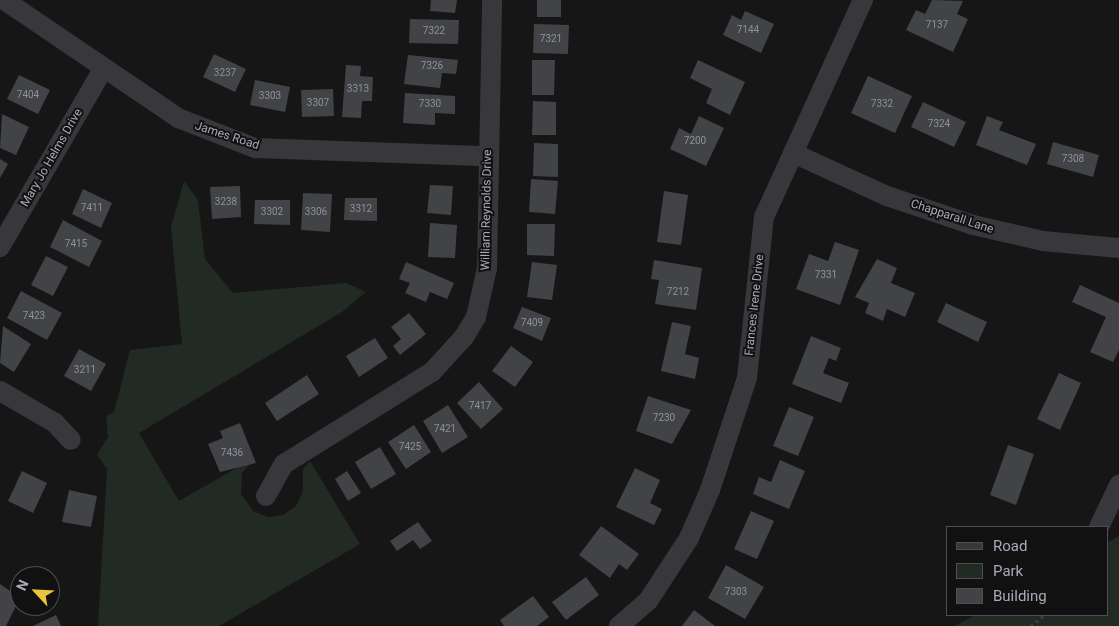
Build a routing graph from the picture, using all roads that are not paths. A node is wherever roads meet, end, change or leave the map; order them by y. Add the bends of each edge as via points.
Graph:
1 (4, 0) edge
2 (492, 0) edge
3 (863, 0) edge
4 (103, 69) junction
5 (793, 153) junction
6 (488, 156) junction
7 (0, 247) edge
8 (1119, 248) edge
9 (0, 391) edge
10 (71, 440) dead end
11 (1119, 485) edge
12 (266, 496) dead end
13 (1099, 526) edge
14 (619, 626) edge

1 - 4 street, James Road
2 - 6 street, William Reynolds Drive
3 - 5 street, Frances Irene Drive
4 - 6 street, James Road via 178,118 255,148
4 - 7 street, Mary Jo Helms Drive
5 - 8 street, Chapparall Lane via 887,196 973,226 1043,241
5 - 14 street, Frances Irene Drive via 764,217 746,378 710,490 690,538 648,601
6 - 12 street, William Reynolds Drive via 487,268 478,309 464,337 432,372 284,464
9 - 10 street via 55,423
11 - 13 street

